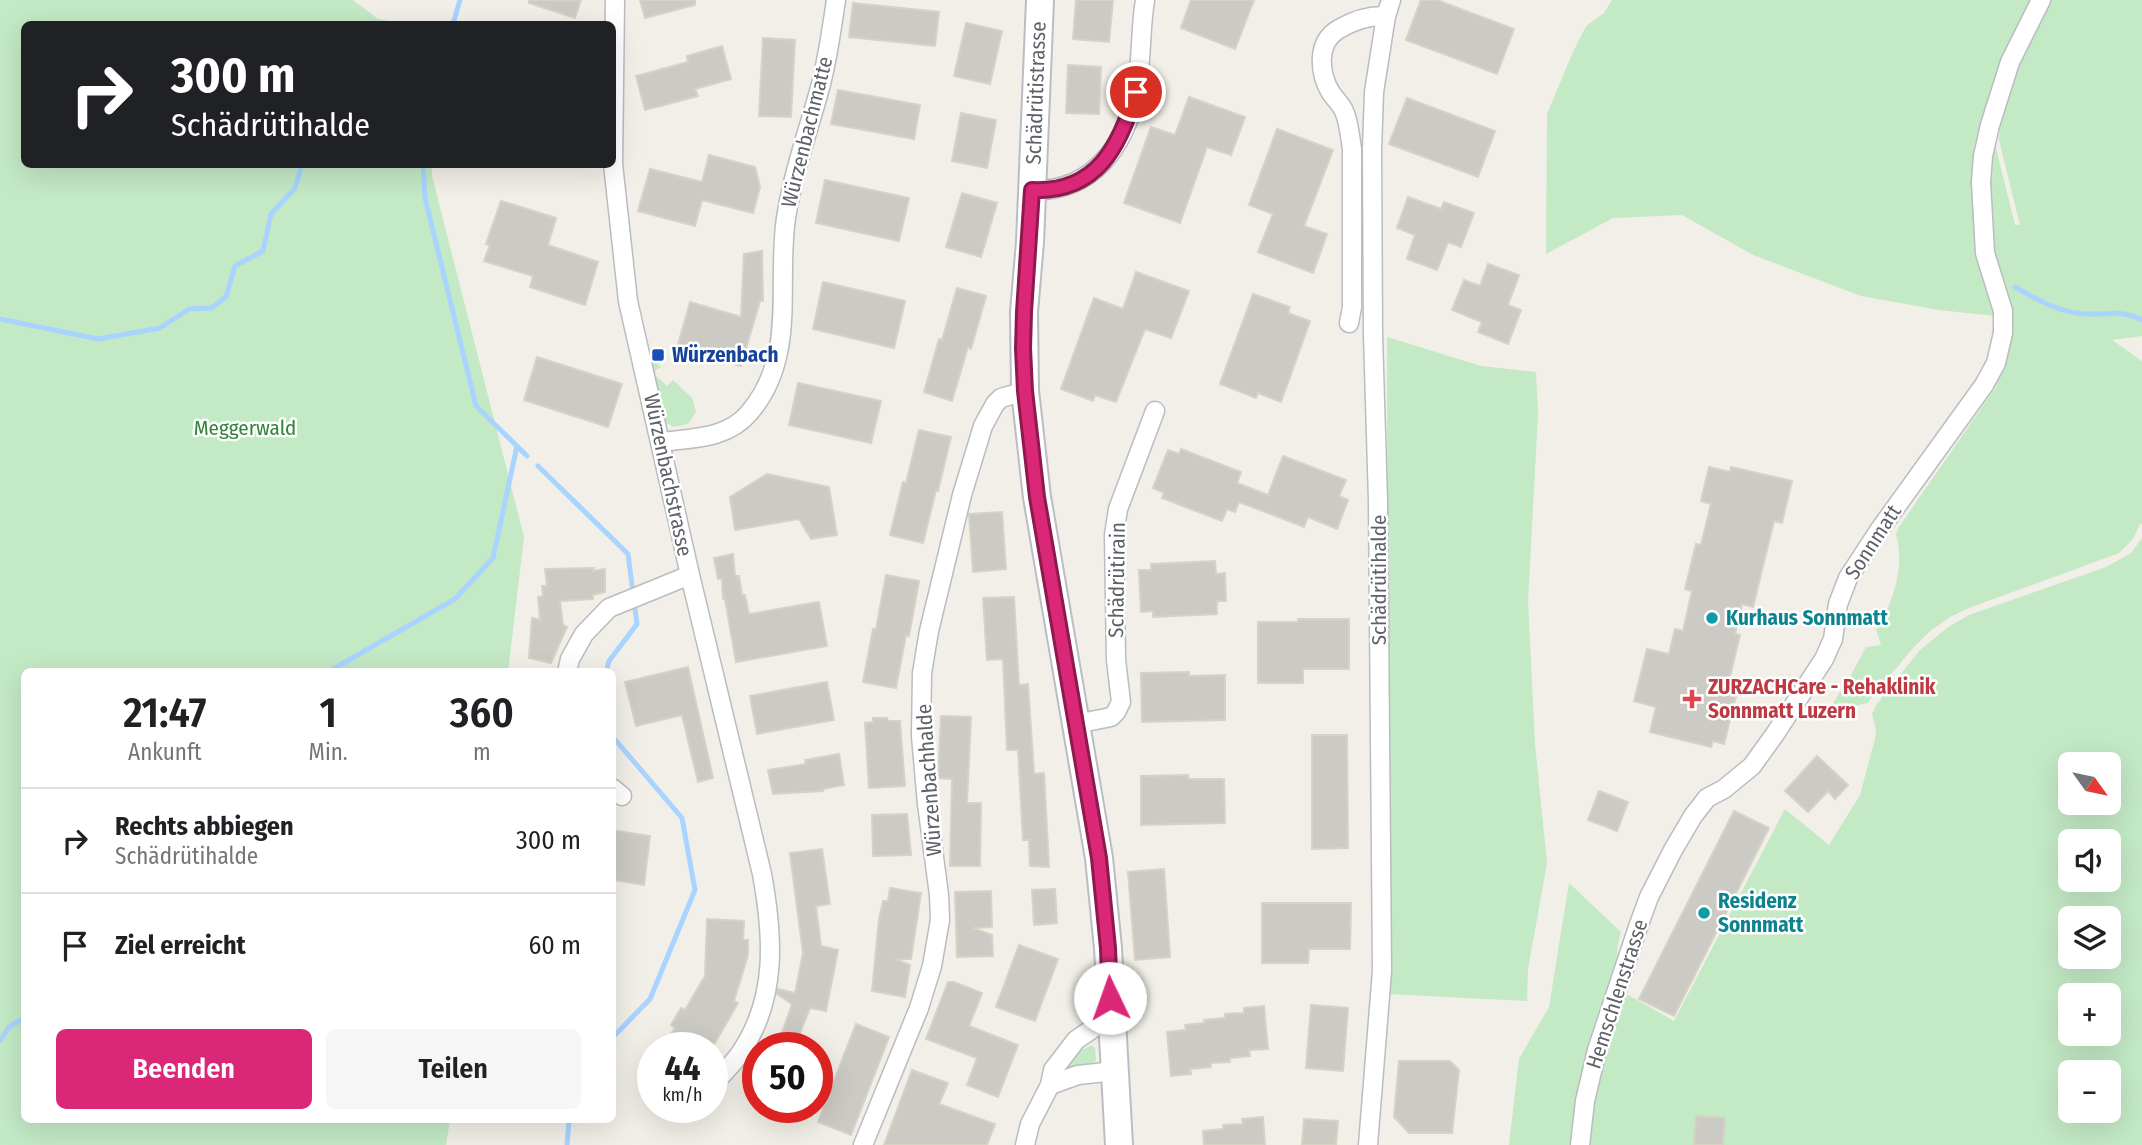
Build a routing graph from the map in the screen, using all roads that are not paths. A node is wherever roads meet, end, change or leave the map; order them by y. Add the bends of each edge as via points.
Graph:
1 (615, 0) edge
2 (836, 0) edge
3 (1040, 0) edge
4 (1145, 0) edge
5 (2041, 0) edge
6 (1389, 8) edge
7 (615, 21) edge
8 (613, 168) edge
9 (1032, 190) junction
10 (1349, 323) dead end
11 (1025, 391) junction
12 (1156, 411) dead end
13 (661, 442) junction
14 (690, 575) junction
15 (568, 668) edge
16 (1076, 724) junction
17 (1673, 850) joint
18 (1111, 1023) junction
19 (728, 1067) edge
20 (1115, 1071) junction
21 (1050, 1084) junction
22 (863, 1145) edge
23 (1025, 1145) edge
24 (1119, 1145) edge
25 (1368, 1145) edge
26 (1580, 1145) edge

1 - 7 street, Würzenbachstrasse
2 - 13 street, Würzenbachmatte via 821,83 786,220 781,341 775,366 751,411 732,428 717,435
3 - 9 main road, Schädrütistrasse
4 - 9 street via 1136,92 1116,146 1098,168 1077,182 1055,190
5 - 17 street, Sonnmatt via 2010,62 1983,156 1985,253 2003,311 1996,363 1848,578 1838,604 1833,639 1818,669 1752,766 1707,798
6 - 10 street, Schädrütihalde via 1332,33 1322,51 1329,91 1344,110 1352,149
6 - 25 street, Schädrütihalde via 1374,92 1372,149 1382,971
8 - 13 street, Würzenbachstrasse via 628,301
9 - 11 main road, Schädrütistrasse via 1024,312
11 - 16 main road, Schädrütistrasse via 1037,497
11 - 22 street, Würzenbachhalde via 1001,398 984,426 929,631 922,673 921,736 940,920 919,1008
12 - 16 street, Schädrütirain via 1118,509 1114,535 1121,702 1111,717
13 - 14 street, Würzenbachstrasse
14 - 15 street, Würzenbachstrasse via 609,608 584,634
14 - 19 street, Würzenbachstrasse via 770,919 767,990 757,1022
16 - 18 main road, Schädrütistrasse via 1099,858
17 - 26 street, Hemschlenstrasse via 1642,917 1597,1050
18 - 20 main road, Schädrütistrasse
18 - 21 street via 1098,1025 1076,1040 1053,1070
20 - 21 street
20 - 24 main road, Schädrütistrasse
21 - 23 street

